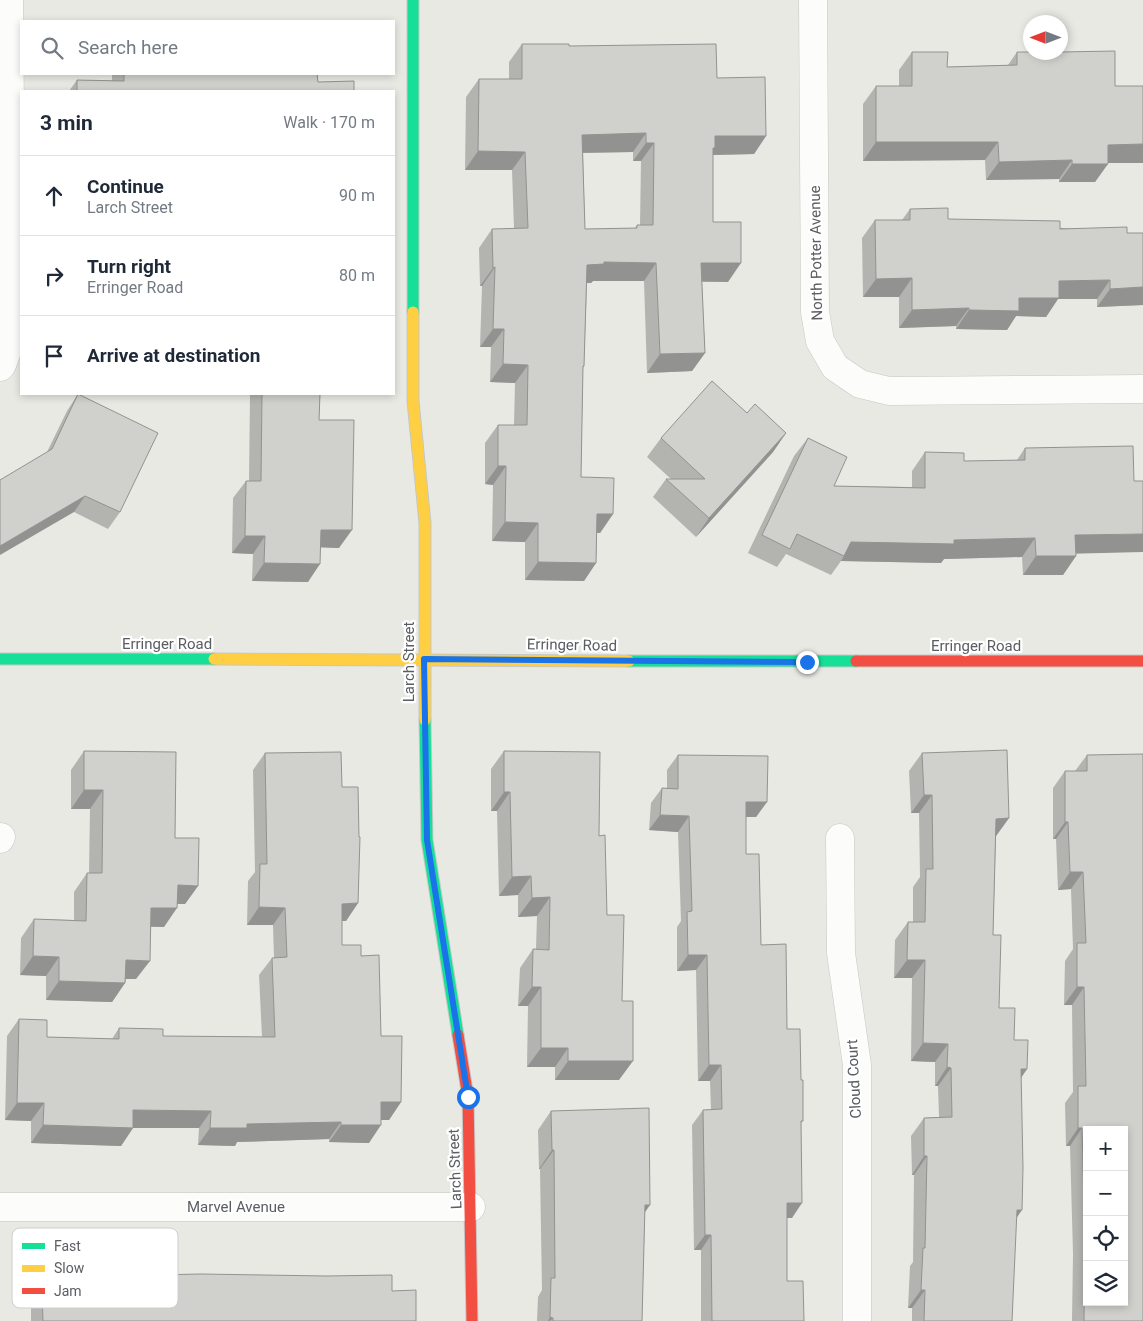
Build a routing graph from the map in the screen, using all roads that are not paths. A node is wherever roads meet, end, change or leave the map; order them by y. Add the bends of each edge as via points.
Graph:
1 (7, 0) edge
2 (413, 0) edge
3 (812, 0) edge
4 (0, 1) edge
5 (0, 367) edge
6 (1143, 389) edge
7 (0, 659) edge
8 (424, 659) junction
9 (1143, 661) edge
10 (840, 838) dead end
11 (0, 1207) edge
12 (471, 1207) junction
13 (472, 1321) edge
14 (857, 1321) edge

1 - 4 street
1 - 5 street via 12,338
2 - 8 street, Larch Street via 413,400 425,523
3 - 6 street, North Potter Avenue via 815,312 820,341 835,366 860,384 889,391
7 - 8 street, Erringer Road
8 - 9 street, Erringer Road
8 - 12 street, Larch Street via 427,840 468,1097
10 - 14 street, Cloud Court via 841,953 857,1065
11 - 12 street, Marvel Avenue
12 - 13 street, Larch Street

